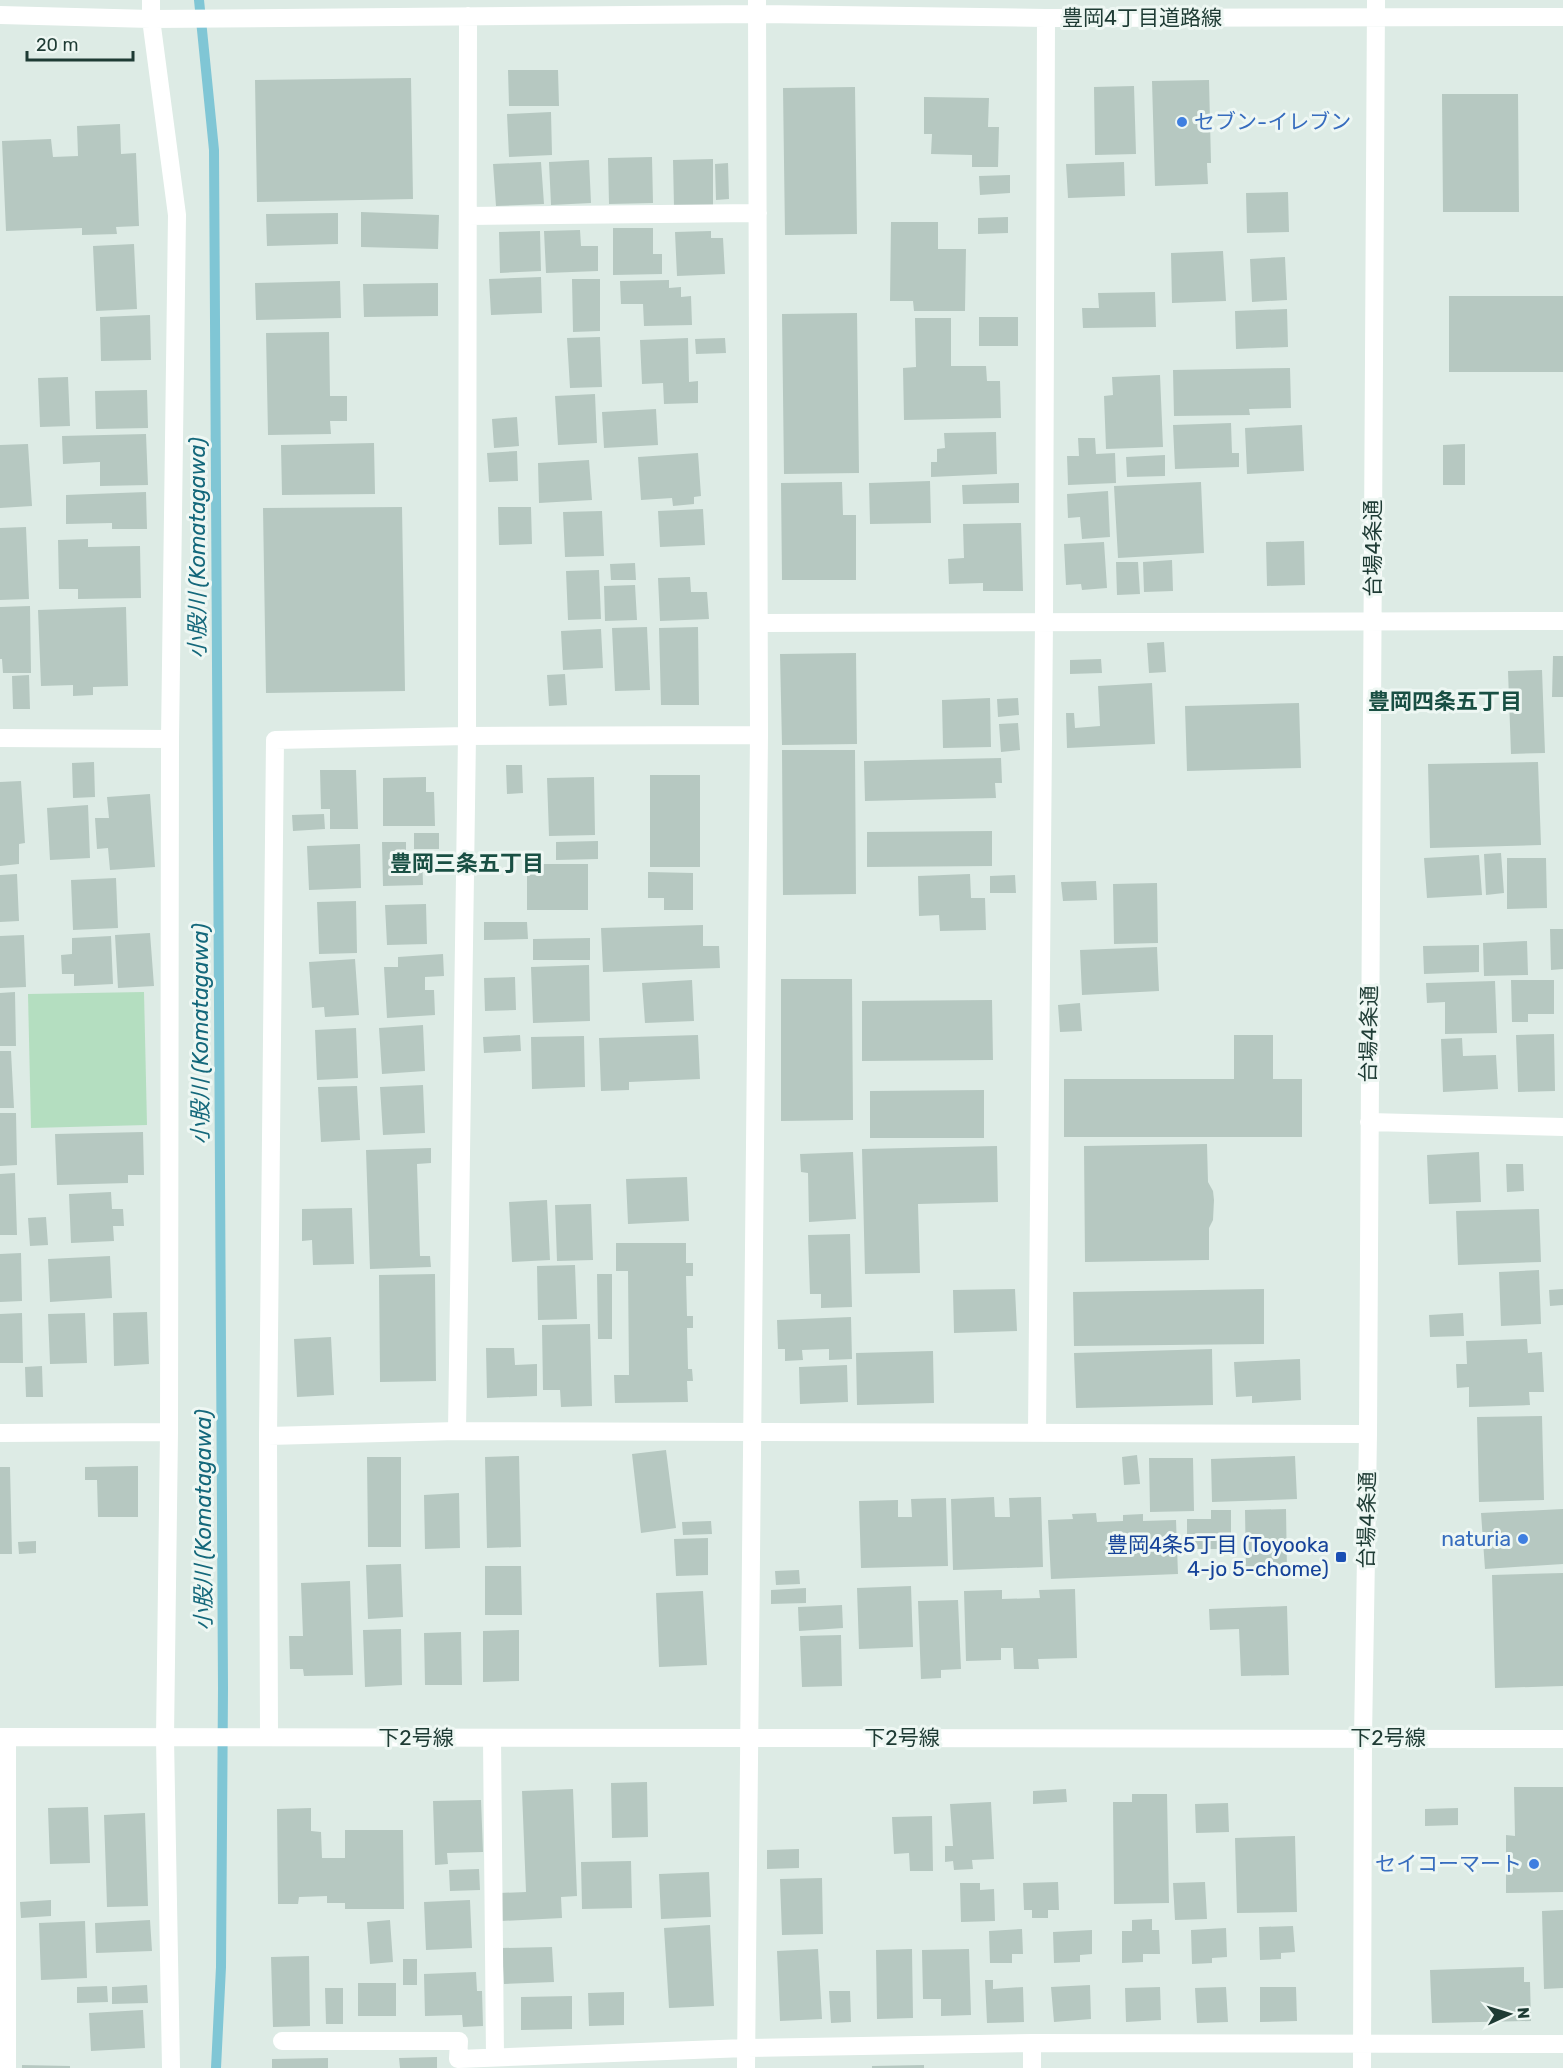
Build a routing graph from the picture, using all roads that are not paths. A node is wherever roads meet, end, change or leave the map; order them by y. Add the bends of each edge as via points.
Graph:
1 (151, 0) edge
2 (757, 7) edge
3 (1376, 8) edge
4 (252, 9) edge
5 (0, 15) edge
6 (468, 16) junction
7 (1563, 17) edge
8 (1046, 18) junction
9 (151, 19) junction
10 (758, 213) junction
11 (468, 216) junction
12 (1044, 621) junction
13 (1373, 621) junction
14 (1563, 621) edge
15 (759, 624) junction
16 (759, 735) junction
17 (467, 736) junction
18 (0, 738) edge
19 (170, 739) junction
20 (1369, 1122) junction
21 (1563, 1127) edge
22 (457, 1431) junction
23 (751, 1431) junction
24 (169, 1432) junction
25 (0, 1433) edge
26 (1037, 1433) junction
27 (1368, 1434) junction
28 (268, 1436) junction
29 (4, 1737) edge
30 (268, 1737) junction
31 (165, 1738) junction
32 (492, 1738) junction
33 (748, 1738) junction
34 (1363, 1738) junction
35 (1563, 1739) edge
36 (282, 2041) dead end
37 (1032, 2043) junction
38 (1362, 2044) junction
39 (1563, 2044) edge
40 (746, 2048) junction
41 (495, 2057) junction
42 (458, 2063) edge
43 (7, 2068) edge
44 (171, 2068) edge
45 (746, 2068) edge
46 (1032, 2068) edge
47 (1362, 2068) edge

1 - 9 street
2 - 6 street, 豊岡4丁目道路線
2 - 8 street, 豊岡4丁目道路線
2 - 10 street
3 - 7 street, 豊岡4丁目道路線
3 - 8 street, 豊岡4丁目道路線
3 - 13 street, 台場4条通
4 - 6 street, 豊岡4丁目道路線
4 - 9 street, 豊岡4丁目道路線 via 229,18
5 - 9 street
6 - 11 street
8 - 12 street
9 - 19 street via 177,215
10 - 11 street
10 - 15 street
11 - 17 street
12 - 13 street
12 - 15 street
12 - 26 street
13 - 14 street
13 - 20 street, 台場4条通
15 - 16 street
16 - 17 street
16 - 23 street
17 - 22 street
17 - 28 street via 275,740
18 - 19 street
19 - 24 street
20 - 21 street
20 - 27 street, 台場4条通
22 - 23 street
22 - 28 street
23 - 26 street
23 - 33 street
24 - 25 street
24 - 31 street
26 - 27 street
27 - 34 street, 台場4条通
28 - 30 street
29 - 31 street
29 - 43 street
30 - 31 street, 下2号線
30 - 32 street, 下2号線
31 - 44 street
32 - 33 street, 下2号線
32 - 41 street
33 - 34 street, 下2号線
33 - 40 street
34 - 35 street, 下2号線
34 - 38 street, 台場4条通
36 - 42 street via 459,2041
37 - 38 street
37 - 40 street
37 - 46 street
38 - 39 street
38 - 47 street, 台場4条通
40 - 41 street
40 - 45 street
41 - 42 street

